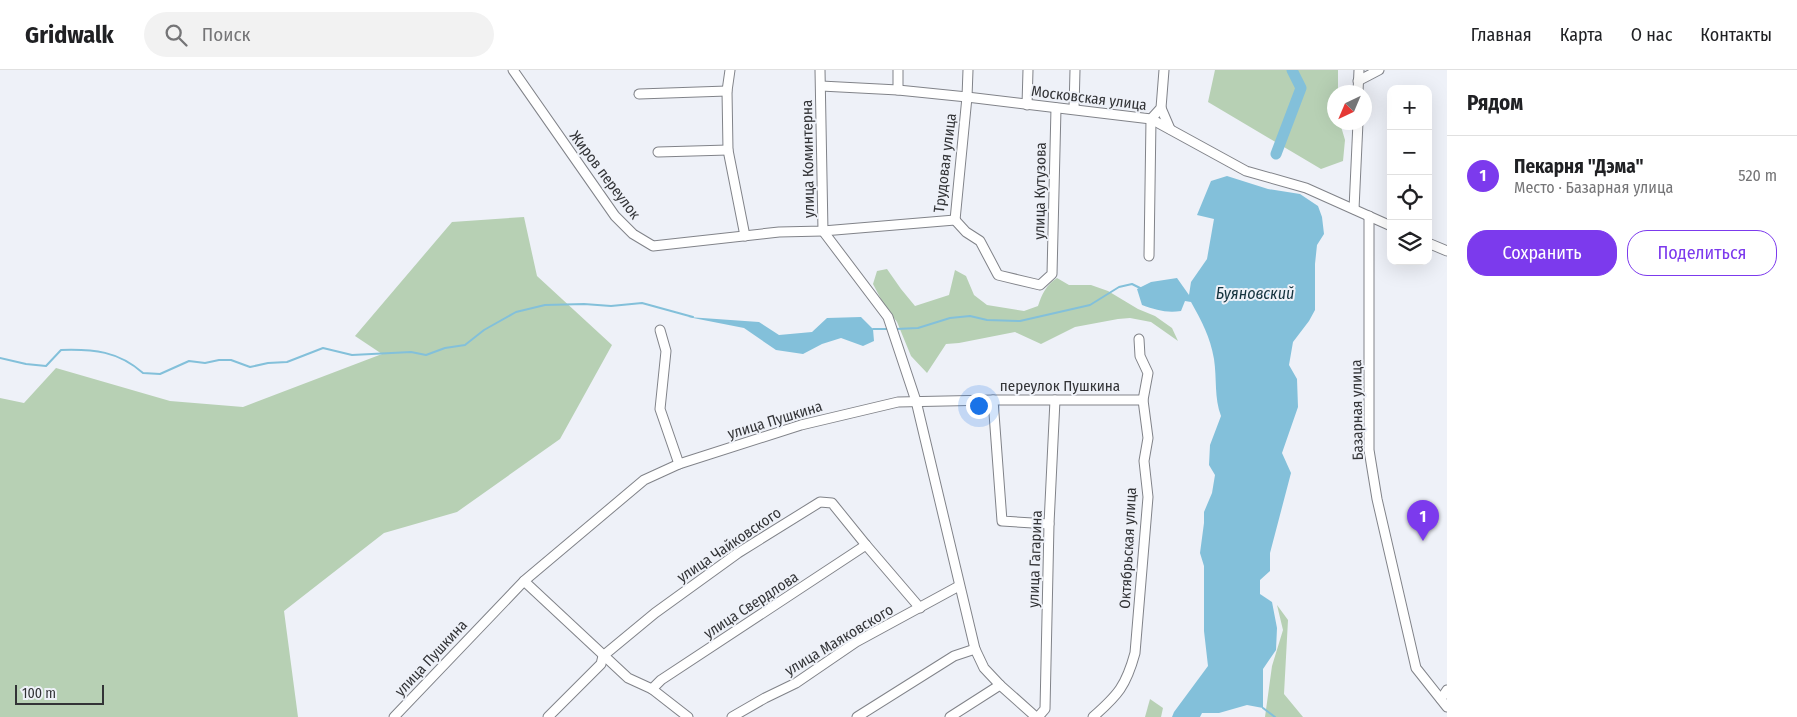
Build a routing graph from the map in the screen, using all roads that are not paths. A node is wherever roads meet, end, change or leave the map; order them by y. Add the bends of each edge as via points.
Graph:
1 (513, 70) edge
2 (730, 70) edge
3 (820, 70) edge
4 (898, 70) edge
5 (968, 70) edge
6 (1028, 70) edge
7 (1075, 70) edge
8 (1164, 70) edge
9 (1360, 70) edge
10 (1379, 70) edge
11 (1358, 81) junction
12 (1358, 85) edge
13 (821, 86) junction
14 (898, 90) junction
15 (727, 91) junction
16 (639, 94) dead end
17 (967, 97) junction
18 (1027, 105) junction
19 (1056, 108) junction
20 (1161, 108) junction
21 (1074, 109) junction
22 (1151, 119) junction
23 (1170, 129) junction
24 (1358, 130) edge
25 (728, 150) junction
26 (658, 152) dead end
27 (1354, 209) junction
28 (1369, 216) junction
29 (955, 220) junction
30 (1387, 224) edge
31 (823, 232) junction
32 (745, 236) junction
33 (1432, 245) edge
34 (1447, 252) edge
35 (1149, 256) dead end
36 (660, 330) dead end
37 (1139, 339) dead end
38 (993, 400) junction
39 (1055, 400) junction
40 (1143, 400) junction
41 (916, 402) junction
42 (679, 464) junction
43 (1049, 524) junction
44 (866, 545) junction
45 (524, 580) junction
46 (959, 586) junction
47 (920, 608) junction
48 (975, 649) junction
49 (603, 656) junction
50 (1000, 685) junction
51 (652, 689) junction
52 (1447, 690) edge
53 (1441, 699) junction
54 (1447, 707) edge
55 (394, 717) edge
56 (548, 717) edge
57 (688, 717) edge
58 (732, 717) edge
59 (857, 717) edge
60 (950, 717) edge
61 (1037, 717) edge
62 (1093, 717) edge

1 - 32 street, Жиров переулок via 614,216 633,234 653,246
2 - 15 street
3 - 13 street, улица Коминтерна
4 - 14 street
5 - 17 street, Трудовая улица
6 - 18 street
7 - 21 street
8 - 20 street
9 - 11 street
10 - 11 street
11 - 12 street
13 - 14 street, Московская улица
13 - 31 street, улица Коминтерна
14 - 17 street, Московская улица
15 - 16 street
15 - 25 street
17 - 18 street, Московская улица
17 - 29 street, Трудовая улица
18 - 19 street, Московская улица
19 - 21 street, Московская улица
19 - 29 street, улица Кутузова via 1052,274 1040,285 998,275 980,241
20 - 22 street
20 - 23 street
21 - 22 street, Московская улица
22 - 23 street, Московская улица
22 - 35 street
23 - 27 street, Московская улица via 1246,171 1306,188
24 - 27 street
25 - 26 street
25 - 32 street
27 - 28 street, Московская улица
28 - 30 street, Московская улица
28 - 53 street, Базарная улица via 1369,450 1377,499 1416,668
29 - 31 street, Трудовая улица
31 - 32 street, Жиров переулок
31 - 41 street, улица Коминтерна via 888,317
33 - 34 street
36 - 42 street via 666,352 660,409
37 - 40 street, Октябрьская улица via 1140,356 1148,373
38 - 39 street, переулок Пушкина
38 - 41 street, переулок Пушкина
38 - 43 street via 1002,521
39 - 40 street, переулок Пушкина
39 - 43 street, улица Гагарина
40 - 62 street, Октябрьская улица via 1148,438 1144,461 1148,497 1135,653 1130,672 1116,696
41 - 42 street, улица Пушкина via 898,402 801,425
41 - 46 street
42 - 45 street, улица Пушкина via 644,480
43 - 61 street, улица Гагарина via 1045,710
44 - 47 street, улица Чайковского
44 - 49 street, улица Чайковского via 832,503 820,502 738,553 655,613
44 - 51 street, улица Свердлова
45 - 49 street
45 - 55 street, улица Пушкина
46 - 47 street, улица Маяковского
46 - 48 street
47 - 58 street, улица Маяковского via 856,642 796,684
48 - 50 street via 984,668
48 - 59 street via 954,656
49 - 51 street via 628,678
49 - 56 street, улица Чайковского via 601,664
50 - 60 street
50 - 61 street
51 - 57 street
52 - 53 street
53 - 54 street, Базарная улица

